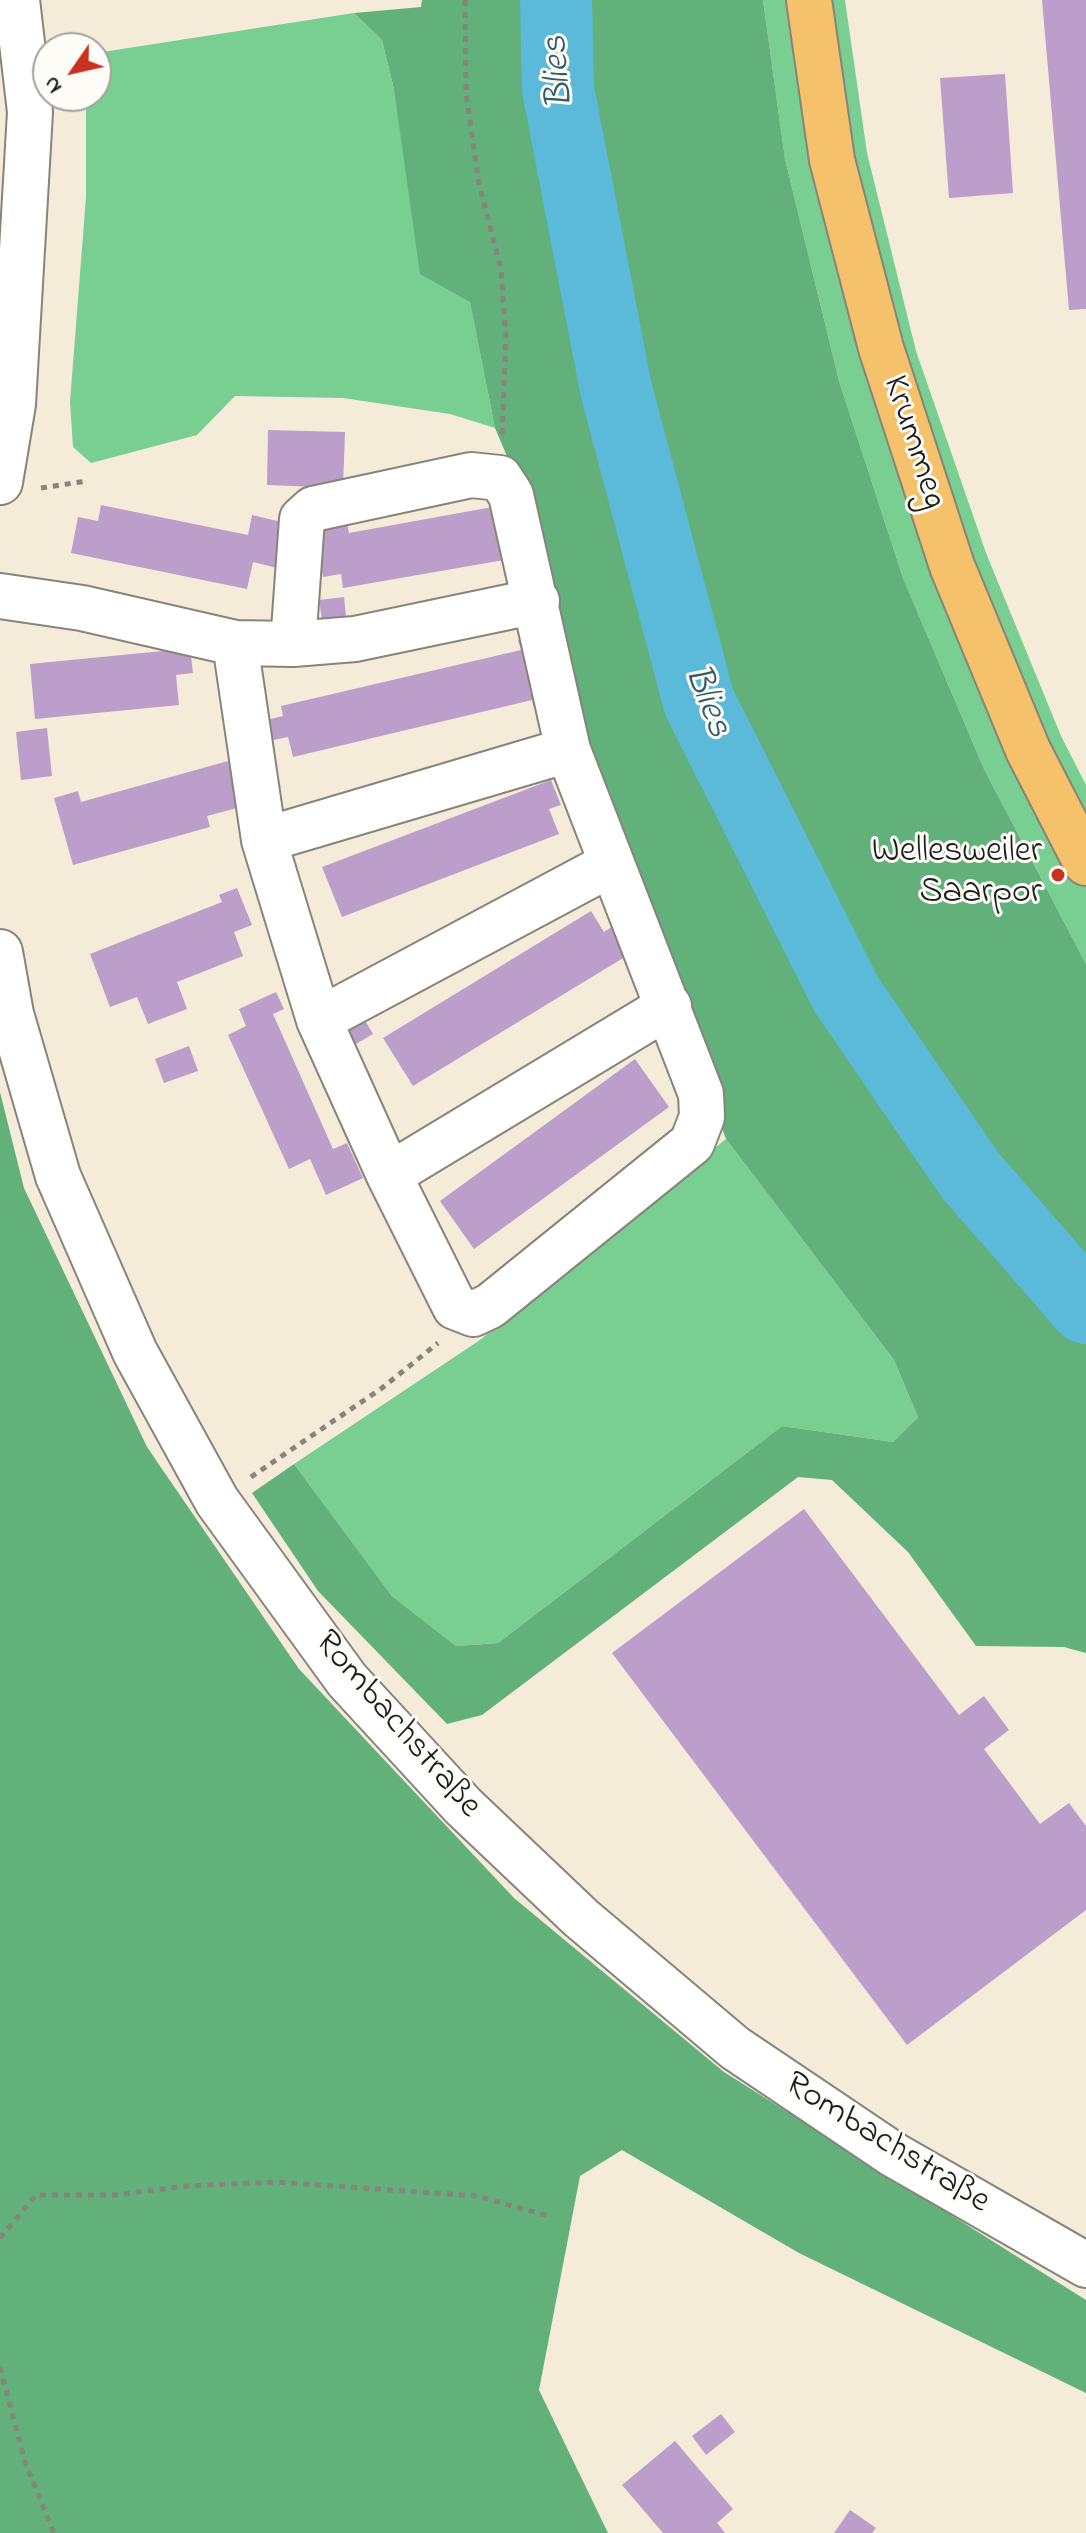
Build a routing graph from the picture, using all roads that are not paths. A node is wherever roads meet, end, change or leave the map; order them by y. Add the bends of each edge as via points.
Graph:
1 (17, 0) edge
2 (809, 0) edge
3 (0, 482) edge
4 (0, 596) edge
5 (537, 601) junction
6 (235, 643) junction
7 (293, 644) junction
8 (568, 750) junction
9 (264, 840) junction
10 (1086, 863) edge
11 (611, 864) junction
12 (0, 952) edge
13 (669, 1006) junction
14 (319, 1020) junction
15 (389, 1175) junction
16 (1086, 2265) edge

1 - 3 street via 30,112 13,404
2 - 10 main road, Krummeg via 832,160 886,362 952,566 1028,750
4 - 6 street via 82,608
5 - 7 street via 355,639
5 - 7 street via 511,495 500,478 471,475 313,509 302,519
5 - 8 street
6 - 7 street
6 - 9 street
8 - 9 street
8 - 11 street
9 - 14 street
11 - 13 street
11 - 14 street
12 - 16 street, Rombachstraße via 11,1014 58,1176 135,1352 217,1501 347,1680 463,1806 581,1918 735,2048 894,2155
13 - 15 street
13 - 15 street via 701,1094 702,1117 692,1143 490,1306 473,1314 455,1307
14 - 15 street

